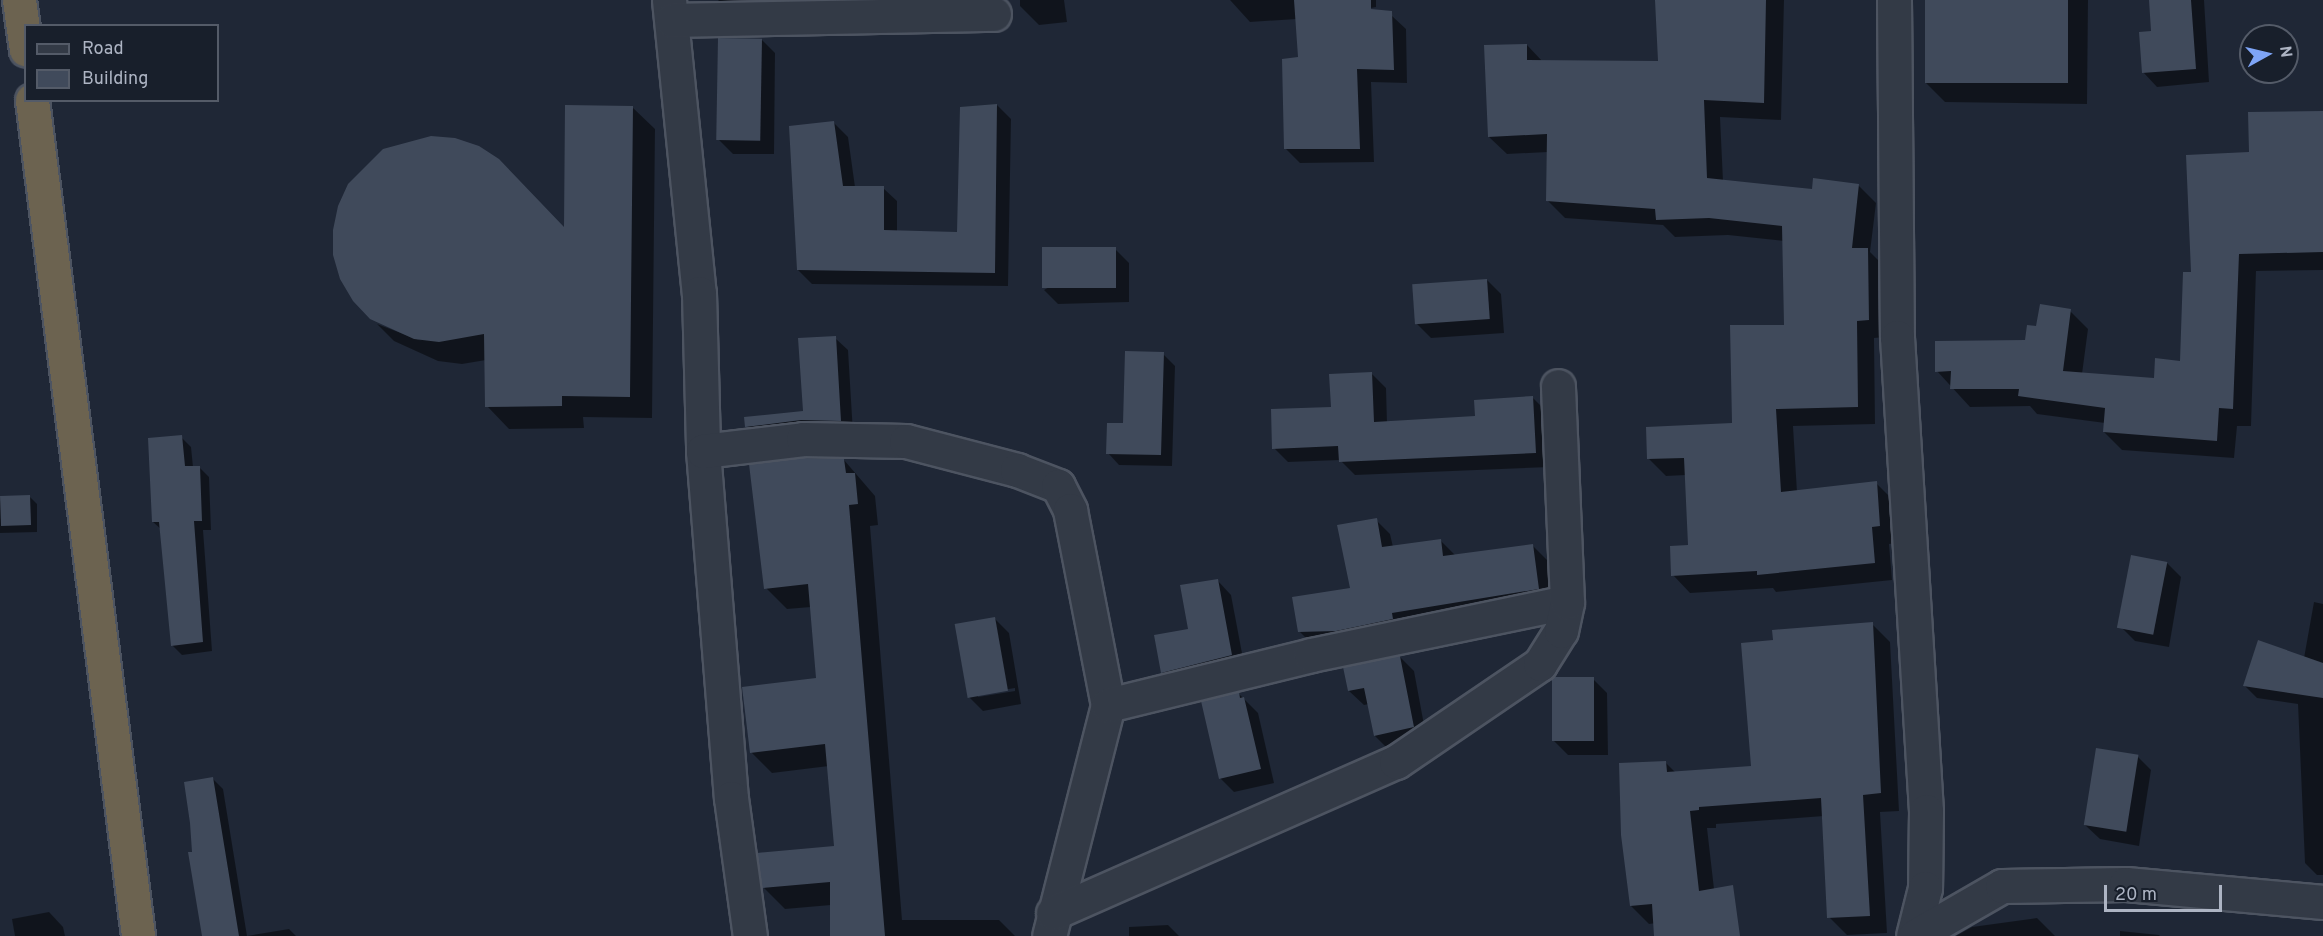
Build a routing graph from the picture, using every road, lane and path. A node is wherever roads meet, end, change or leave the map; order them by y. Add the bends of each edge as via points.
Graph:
1 (19, 0) edge
2 (1894, 0) edge
3 (670, 10) edge
4 (994, 14) dead end
5 (24, 36) edge
6 (32, 102) edge
7 (1558, 386) dead end
8 (703, 452) junction
9 (1567, 602) junction
10 (1108, 705) junction
11 (2323, 902) edge
12 (1051, 925) edge
13 (138, 936) edge
14 (750, 936) edge
15 (1914, 936) edge

1 - 5 highway
2 - 15 street via 1897,337 1926,811 1925,888
3 - 4 street
3 - 8 street via 699,293
6 - 13 highway
7 - 9 street
8 - 10 street via 803,439 906,441 1017,470 1058,486 1070,510
8 - 14 street via 731,798
9 - 10 street via 1311,655
9 - 12 street via 1561,631 1540,664 1396,762
10 - 12 street
11 - 15 street via 2126,884 2002,886

